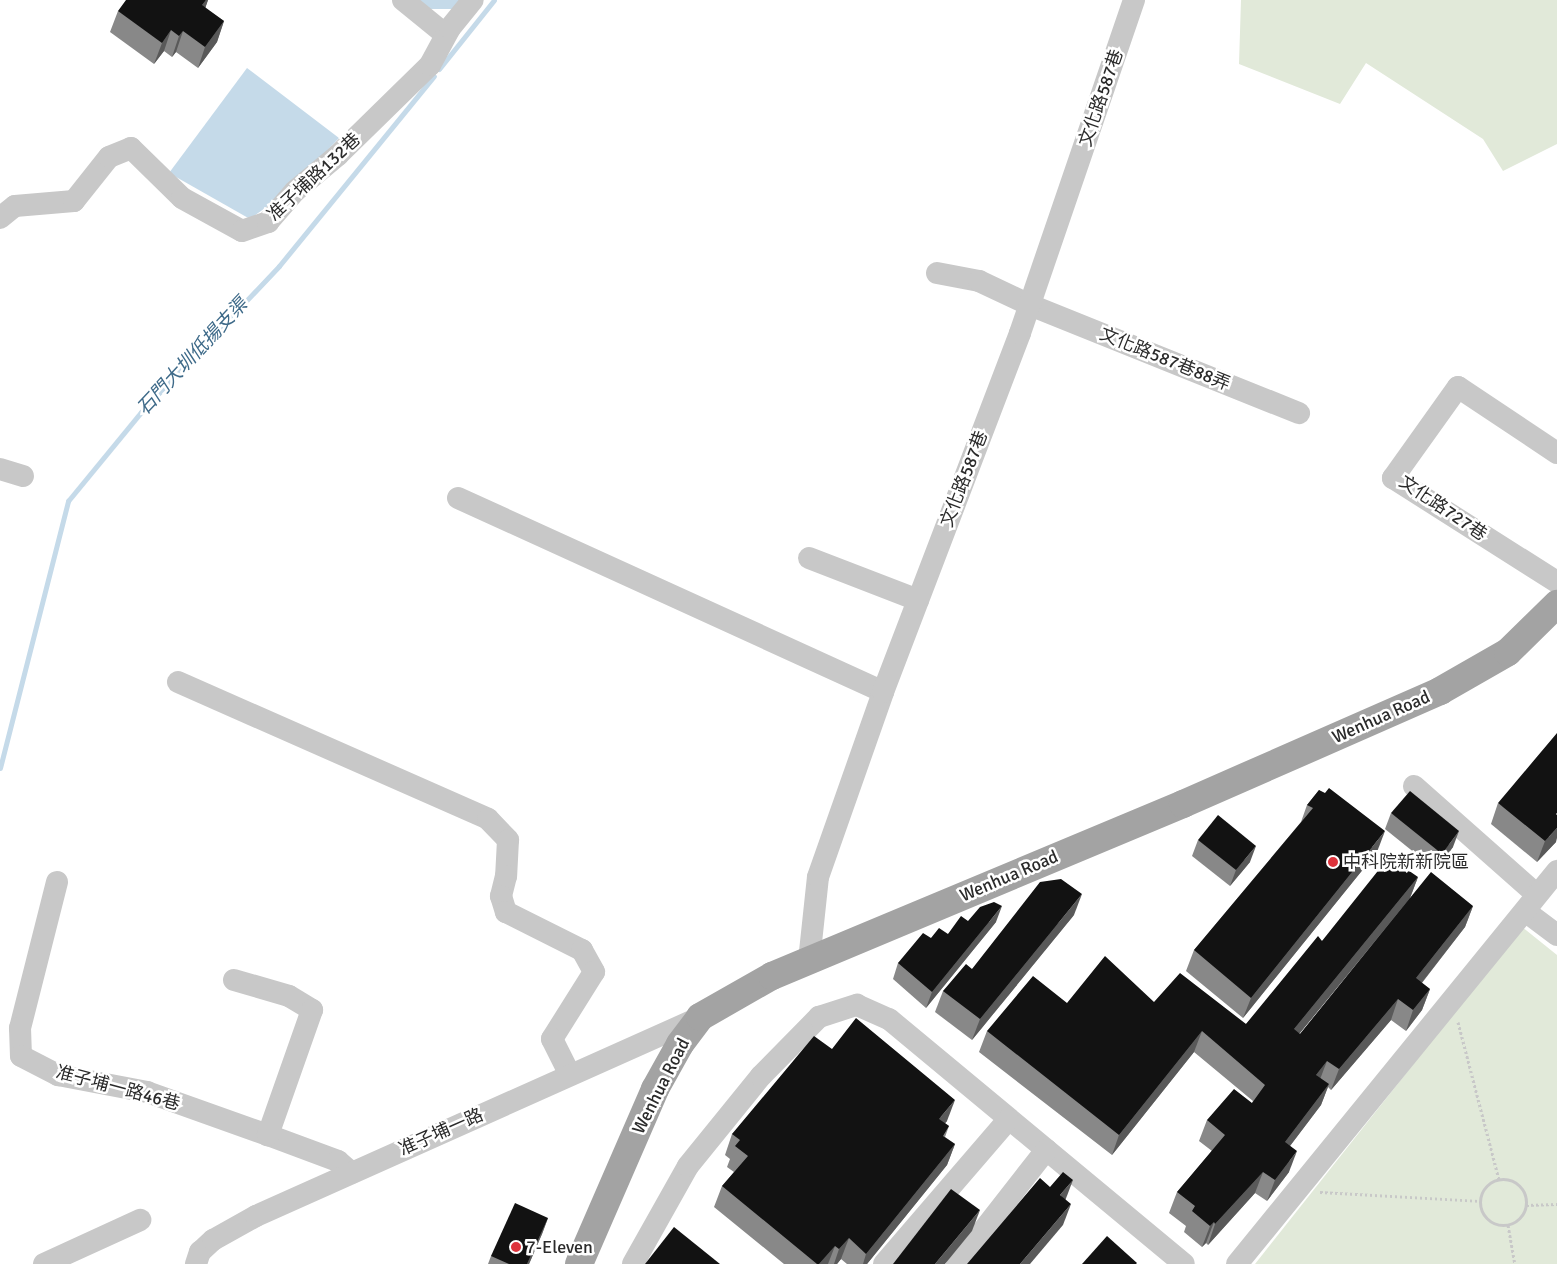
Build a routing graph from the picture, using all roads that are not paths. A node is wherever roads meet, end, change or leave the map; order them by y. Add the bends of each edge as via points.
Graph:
1 (403, 0) edge
2 (473, 0) edge
3 (1134, 0) edge
4 (446, 35) junction
5 (0, 218) edge
6 (937, 273) dead end
7 (1030, 305) junction
8 (1299, 413) dead end
9 (1557, 453) edge
10 (0, 469) edge
11 (24, 476) dead end
12 (458, 498) dead end
13 (809, 558) dead end
14 (1557, 582) edge
15 (918, 600) junction
16 (1557, 604) edge
17 (178, 682) dead end
18 (883, 692) junction
19 (1414, 786) dead end
20 (1557, 871) edge
21 (57, 882) dead end
22 (1531, 903) junction
23 (1557, 935) edge
24 (808, 961) junction
25 (234, 980) dead end
26 (700, 1018) junction
27 (570, 1075) junction
28 (1008, 1120) junction
29 (268, 1134) junction
30 (1046, 1150) junction
31 (352, 1173) junction
32 (140, 1220) dead end
33 (44, 1264) edge
34 (196, 1264) edge
35 (579, 1264) edge
36 (633, 1264) edge
37 (884, 1264) edge
38 (958, 1264) edge
39 (1184, 1264) edge
40 (1237, 1264) edge

1 - 4 lane
2 - 4 lane, 准子埔路132巷
3 - 7 lane, 文化路587巷
4 - 5 lane, 准子埔路132巷 via 430,66 338,155 295,191 268,222 242,231 182,198 131,148 109,157 74,201 15,206
6 - 7 lane, 文化路587巷88弄 via 979,281
7 - 8 lane, 文化路587巷88弄
7 - 15 lane, 文化路587巷
9 - 14 lane, 文化路727巷 via 1458,388 1393,478
10 - 11 lane
12 - 18 lane
13 - 15 lane
15 - 18 lane, 文化路587巷
16 - 24 main road, Wenhua Road via 1508,652 1440,692
17 - 27 lane via 488,819 508,840 501,896 506,912 582,950 594,972 552,1039
18 - 24 lane, 文化路587巷 via 818,877
19 - 22 lane
20 - 22 lane
21 - 29 lane, 准子埔一路46巷 via 20,1028 21,1056 58,1075 147,1092
22 - 23 lane
22 - 40 lane
24 - 26 main road, Wenhua Road via 772,976
25 - 29 lane via 289,996 312,1010
26 - 27 lane, 准子埔一路
26 - 35 main road, Wenhua Road via 680,1044 655,1089
27 - 31 lane, 准子埔一路
28 - 30 lane
28 - 36 lane via 889,1018 857,1005 819,1017 762,1076 688,1166 667,1223
28 - 37 lane
29 - 31 lane, 准子埔一路46巷 via 338,1161
30 - 38 lane
30 - 39 lane
31 - 34 lane, 准子埔一路 via 256,1216 213,1240 200,1252
32 - 33 lane

